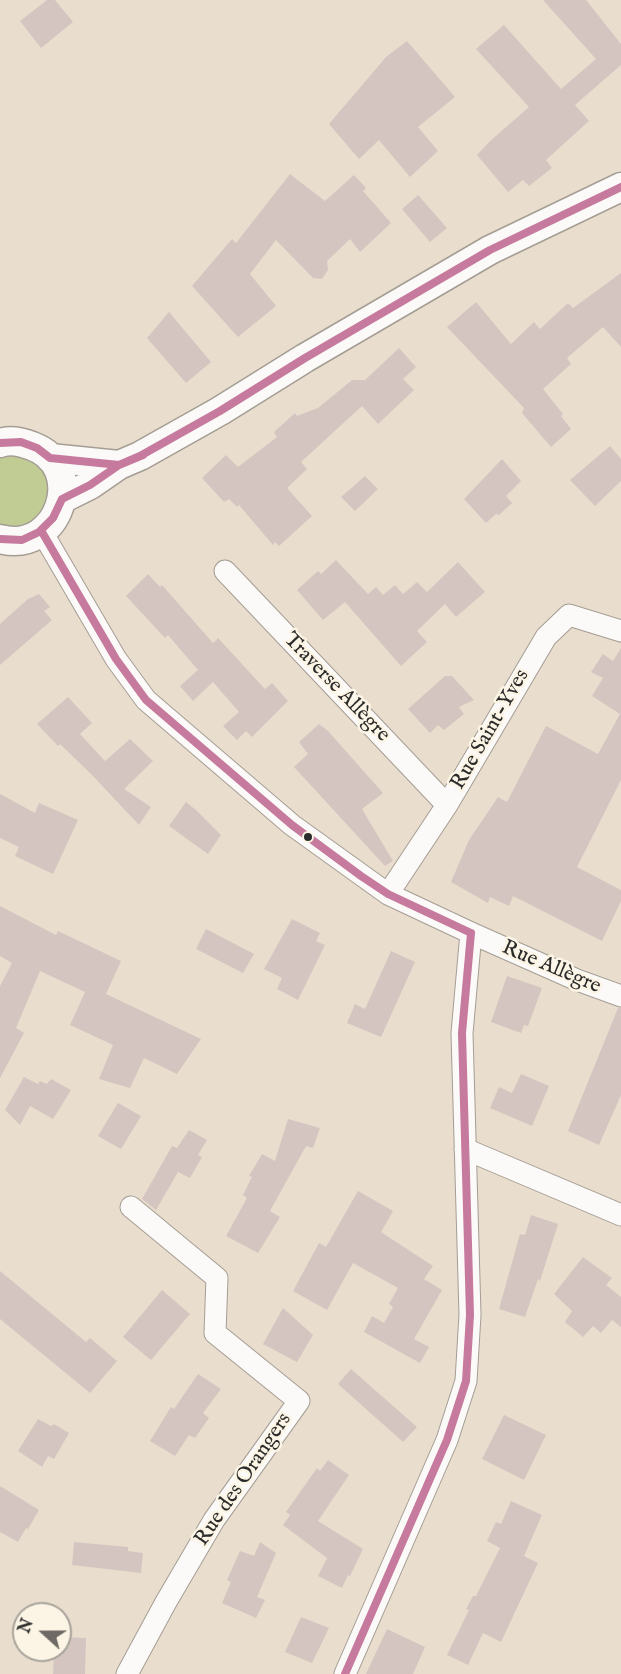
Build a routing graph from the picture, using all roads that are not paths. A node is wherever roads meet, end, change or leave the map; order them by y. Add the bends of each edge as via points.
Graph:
1 (618, 190) edge
2 (0, 443) edge
3 (50, 458) junction
4 (119, 465) junction
5 (62, 499) junction
6 (42, 532) junction
7 (3, 543) edge
8 (225, 571) dead end
9 (621, 631) edge
10 (447, 805) junction
11 (388, 894) junction
12 (471, 933) junction
13 (621, 996) edge
14 (465, 1149) junction
15 (131, 1207) dead end
16 (621, 1215) edge
17 (127, 1674) edge
18 (345, 1674) edge

1 - 4 main road via 490,250 220,411
2 - 3 main road via 21,442 37,447
3 - 4 main road
3 - 5 main road via 58,470
4 - 5 main road
5 - 6 main road via 58,512
6 - 7 main road via 32,538
6 - 11 street, Rue Allègre via 116,659 146,700 292,825
8 - 10 street, Traverse Allègre
9 - 10 street, Rue Saint-Yves via 569,615 546,637
10 - 11 street, Rue Saint-Yves
11 - 12 street, Rue Allègre
12 - 13 street, Rue Allègre
12 - 14 street via 462,1033
14 - 16 street
14 - 18 street via 470,1315 466,1381 447,1440
15 - 17 street, Rue des Orangers via 217,1278 215,1333 299,1401 214,1520

